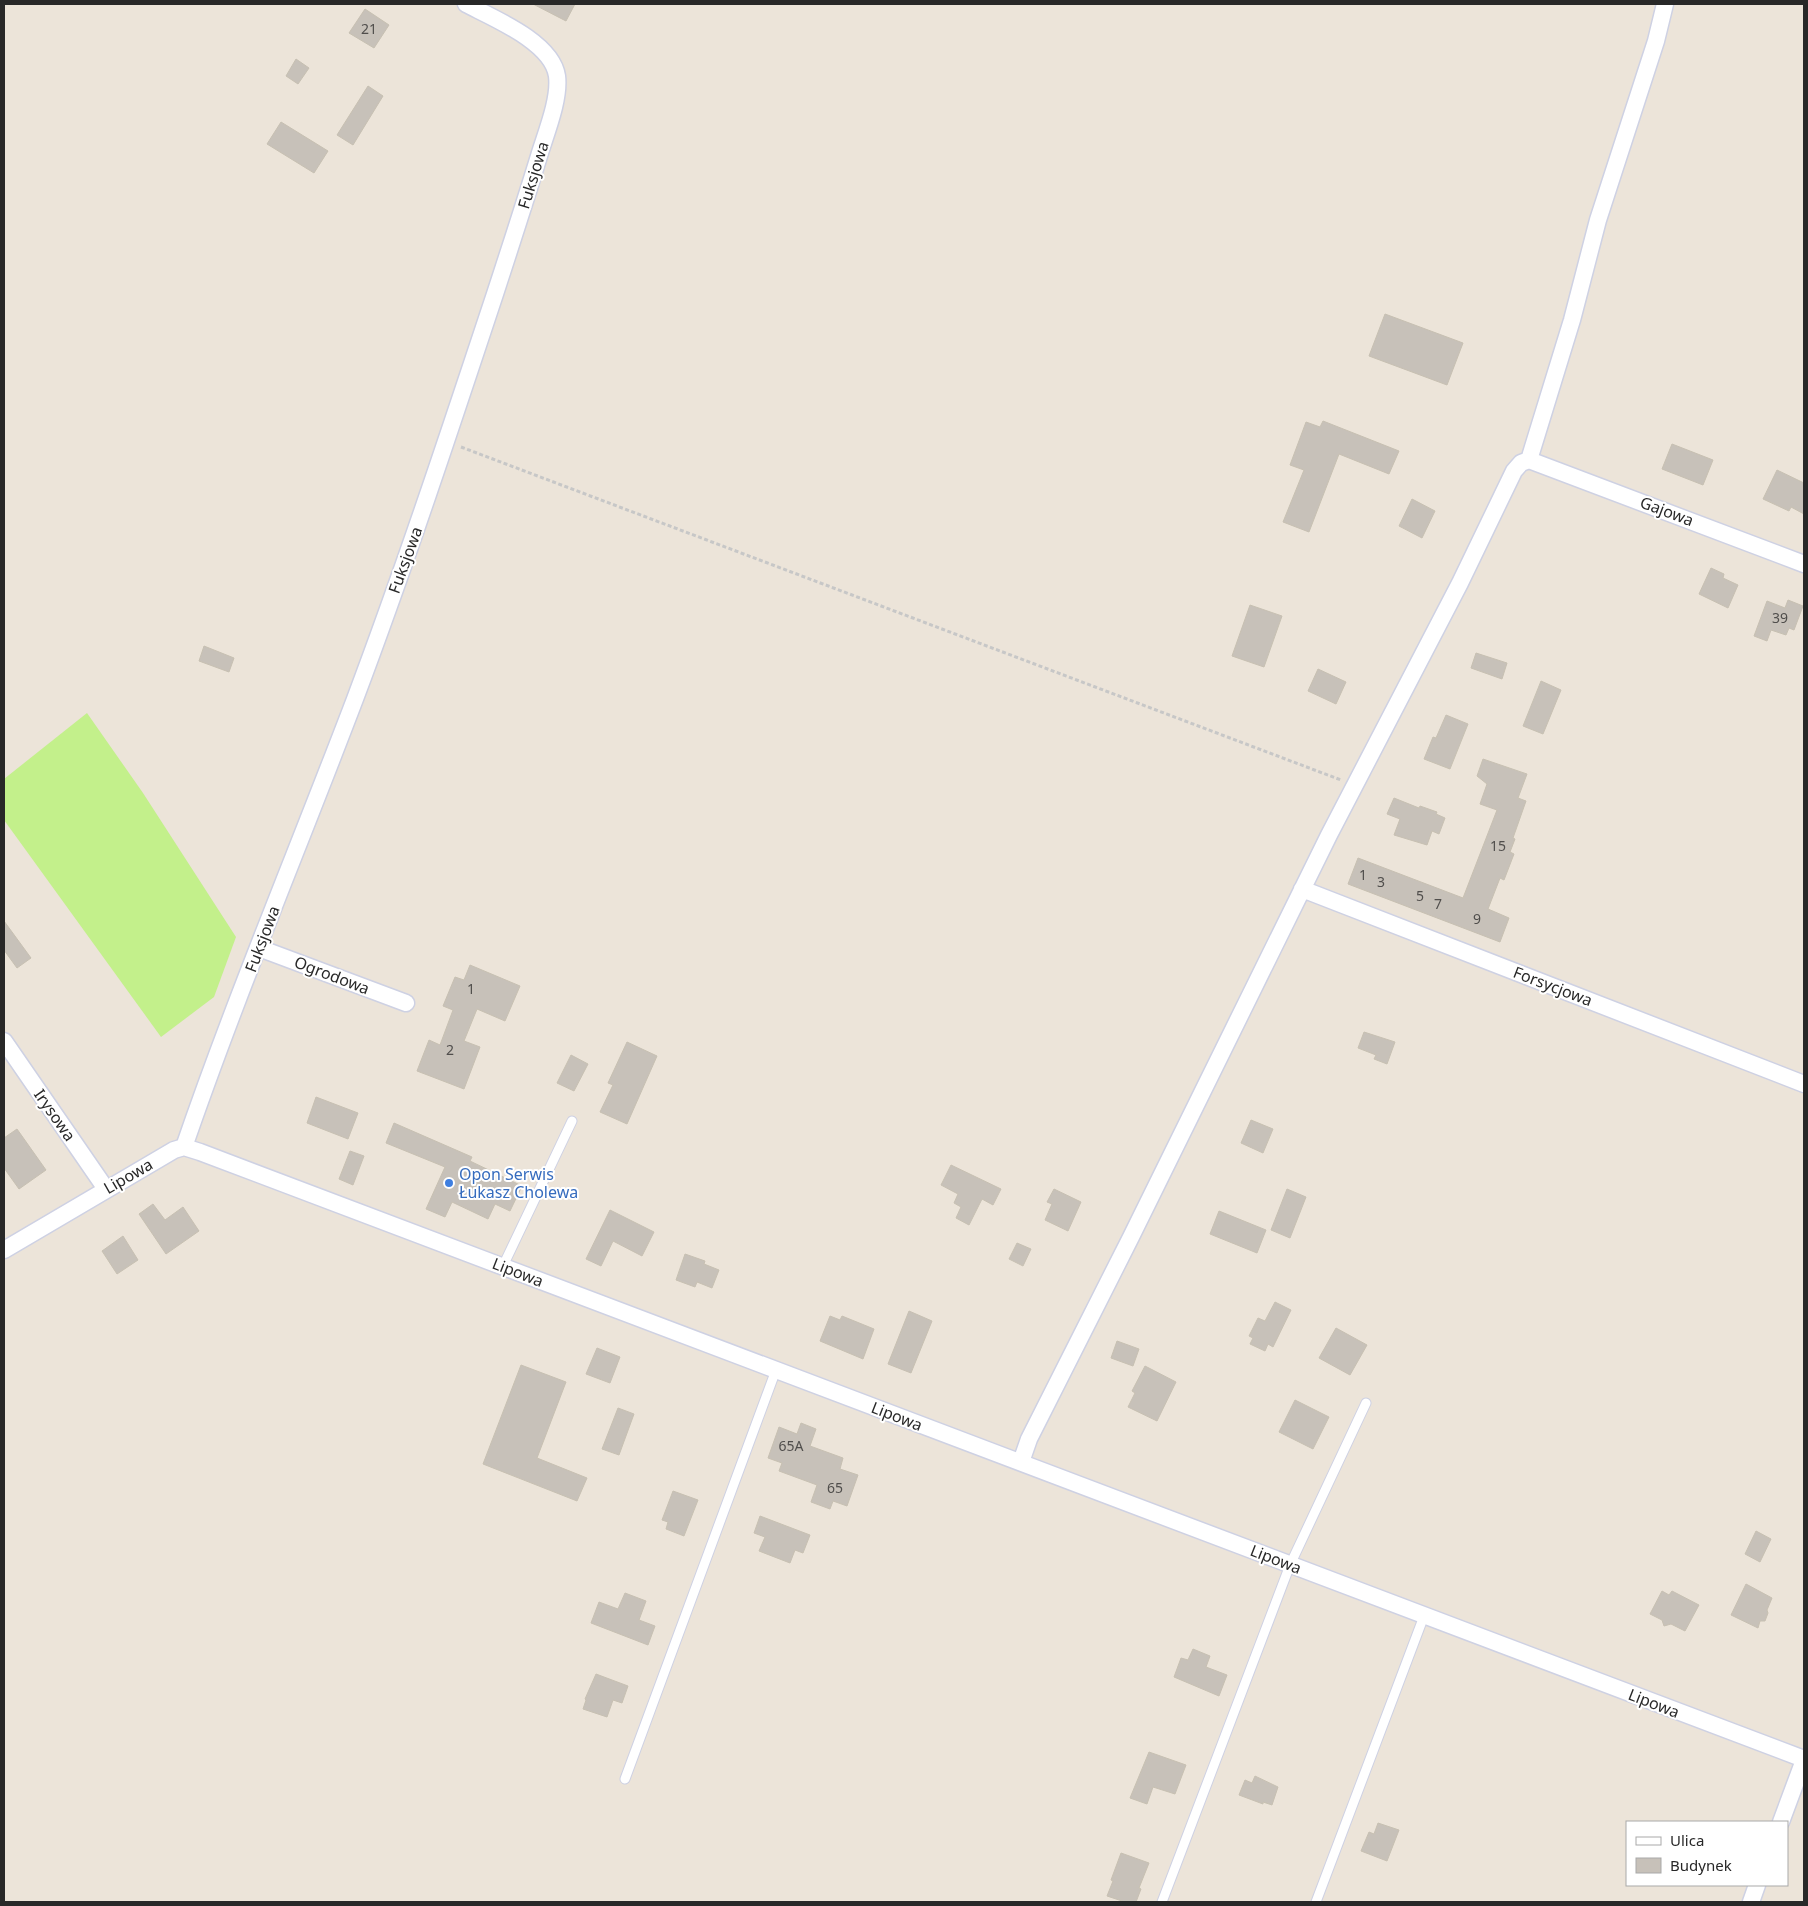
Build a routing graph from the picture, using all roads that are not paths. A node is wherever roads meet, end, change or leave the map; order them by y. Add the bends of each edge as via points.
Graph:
1 (466, 4) edge
2 (1665, 4) edge
3 (1529, 460) junction
4 (1804, 564) edge
5 (1302, 889) junction
6 (258, 948) junction
7 (406, 1003) dead end
8 (4, 1041) edge
9 (1804, 1084) edge
10 (572, 1121) dead end
11 (184, 1147) junction
12 (106, 1189) junction
13 (4, 1250) edge
14 (503, 1266) junction
15 (776, 1370) junction
16 (1366, 1403) dead end
17 (1021, 1462) junction
18 (1290, 1565) junction
19 (1424, 1616) junction
20 (1804, 1760) edge
21 (625, 1779) dead end
22 (1781, 1821) edge
23 (1758, 1886) edge
24 (1162, 1902) edge
25 (1316, 1902) edge
26 (1751, 1902) edge

1 - 6 street, Fuksjowa via 529,38 550,59 557,74 549,124 446,441 355,698
2 - 3 street
3 - 4 street, Gajowa
3 - 5 street via 1514,471
5 - 9 street, Forsycjowa
5 - 17 street via 1028,1439
6 - 7 street, Ogrodowa
6 - 11 street, Fuksjowa
8 - 12 street, Irysowa
10 - 14 lane
11 - 12 street, Lipowa
11 - 14 street, Lipowa
12 - 13 street, Lipowa
14 - 15 street, Lipowa
15 - 17 street, Lipowa
15 - 21 lane
16 - 18 lane
17 - 18 street, Lipowa
18 - 19 street, Lipowa
18 - 24 lane
19 - 20 street, Lipowa
19 - 25 lane
20 - 22 street
23 - 26 street

